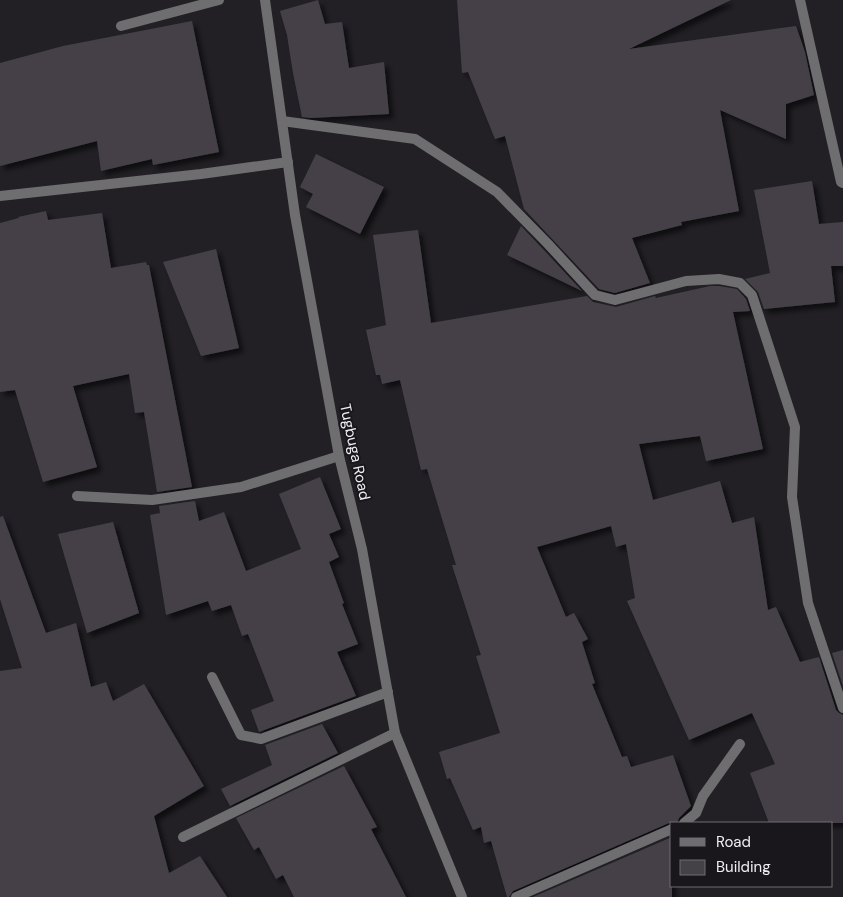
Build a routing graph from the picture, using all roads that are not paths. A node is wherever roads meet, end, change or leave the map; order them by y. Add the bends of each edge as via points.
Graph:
1 (219, 0) edge
2 (265, 0) edge
3 (800, 0) edge
4 (121, 26) dead end
5 (282, 121) junction
6 (288, 162) junction
7 (843, 183) edge
8 (0, 196) edge
9 (339, 456) junction
10 (77, 496) dead end
11 (212, 677) dead end
12 (388, 692) junction
13 (843, 708) edge
14 (395, 733) junction
15 (740, 744) dead end
16 (685, 822) edge
17 (670, 830) edge
18 (183, 838) dead end
19 (462, 897) edge
20 (516, 897) edge

1 - 4 street
2 - 5 street, Tugbuga Road
3 - 7 street via 840,182
5 - 6 street, Tugbuga Road
5 - 13 street via 415,139 497,192 595,295 615,300 686,281 719,279 740,283 752,295 795,427 792,497 808,603
6 - 8 street
6 - 9 street, Tugbuga Road
9 - 10 street via 241,487 152,500
9 - 12 street, Tugbuga Road via 362,549
11 - 12 street via 241,735 262,739
12 - 14 street, Tugbuga Road
14 - 18 street
14 - 19 street, Tugbuga Road
15 - 16 street via 703,796 696,813
17 - 20 street

